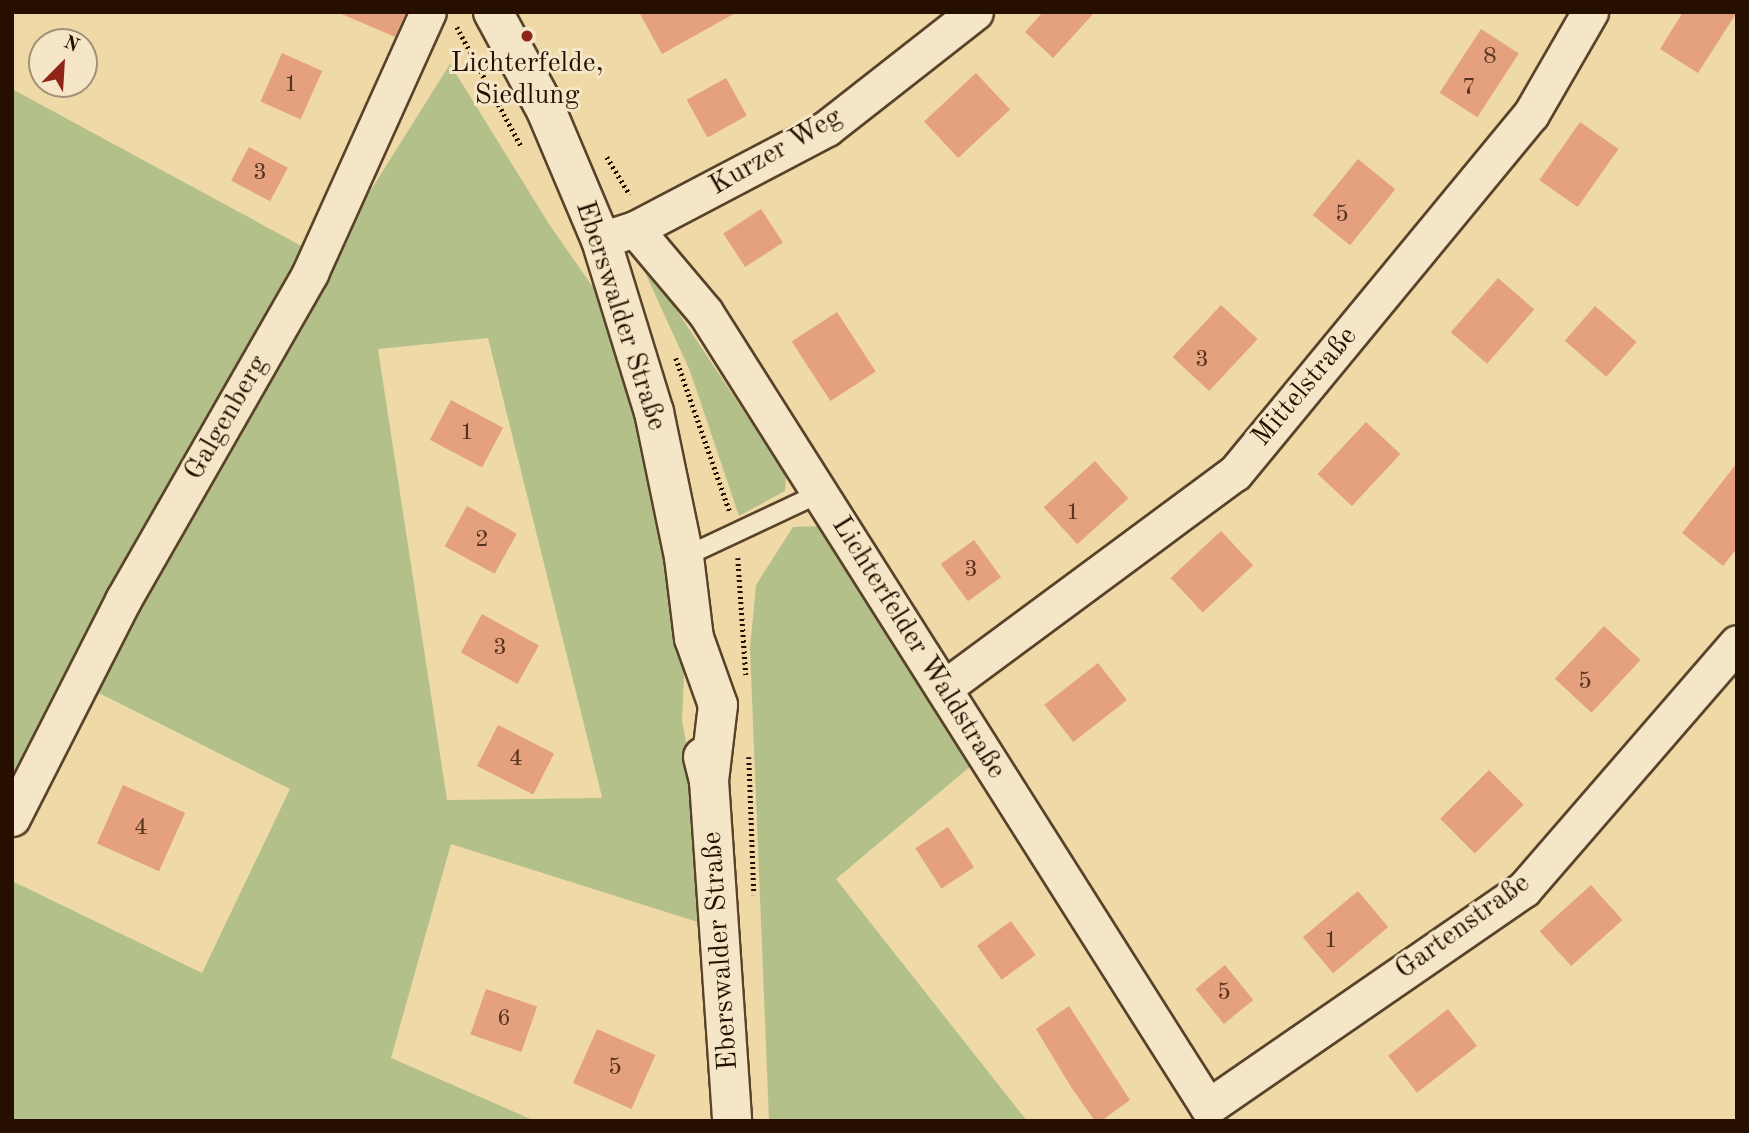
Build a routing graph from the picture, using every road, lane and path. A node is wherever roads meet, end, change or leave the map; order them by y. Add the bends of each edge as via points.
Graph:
1 (428, 12) edge
2 (493, 12) edge
3 (975, 12) edge
4 (1590, 12) edge
5 (608, 160) dead end
6 (628, 230) junction
7 (822, 492) junction
8 (684, 556) junction
9 (1737, 643) edge
10 (944, 688) junction
11 (12, 818) edge
12 (1208, 1107) joint
13 (732, 1121) edge

1 - 11 street, Galgenberg via 310,274 123,600
2 - 6 main road, Eberswalder Straße via 546,110
3 - 6 street, Kurzer Weg via 827,128
4 - 10 street, Mittelstraße via 1531,114 1235,473
5 - 6 path
6 - 7 street, Lichterfelder Waldstraße via 705,312
6 - 8 main road, Eberswalder Straße via 654,412
7 - 8 lane
7 - 10 street, Lichterfelder Waldstraße
8 - 13 main road, Eberswalder Straße via 695,638 691,709 709,781
9 - 12 street, Gartenstraße via 1524,889
10 - 12 street, Lichterfelder Waldstraße

